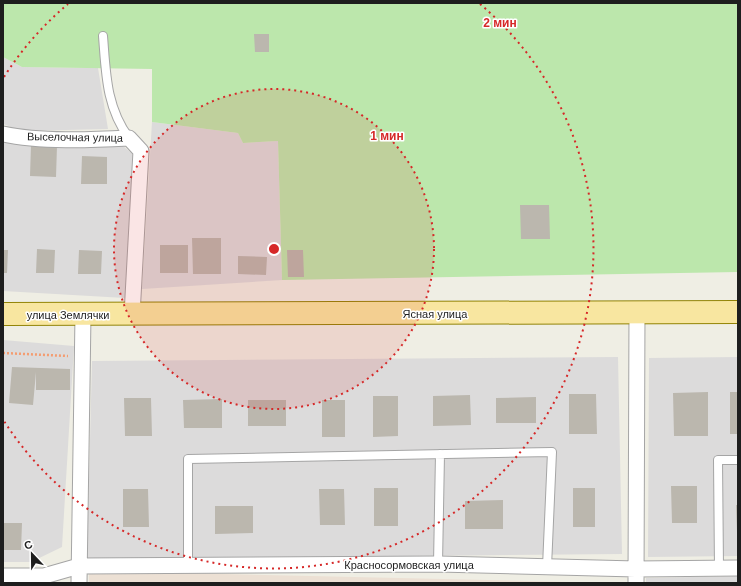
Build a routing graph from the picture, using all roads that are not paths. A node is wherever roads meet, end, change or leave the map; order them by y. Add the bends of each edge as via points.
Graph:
1 (103, 36) dead end
2 (3, 134) edge
3 (129, 138) junction
4 (637, 312) junction
5 (738, 312) edge
6 (3, 314) edge
7 (84, 315) junction
8 (132, 315) junction
9 (440, 454) junction
10 (738, 460) edge
11 (438, 564) junction
12 (188, 565) junction
13 (79, 566) junction
14 (547, 567) junction
15 (719, 568) junction
16 (738, 568) edge
17 (3, 576) edge
18 (636, 576) edge
19 (79, 583) edge

1 - 3 lane via 107,86 118,124
2 - 3 street, Выселочная улица via 17,137
3 - 8 street, Выселочная улица via 141,151
4 - 5 main road, Ясная улица
4 - 8 main road, Ясная улица
4 - 18 street
6 - 7 main road, улица Землячки
7 - 8 main road, улица Землячки
7 - 13 street
9 - 11 lane
9 - 12 lane via 188,459
9 - 14 lane via 552,452
10 - 15 lane via 718,460
11 - 12 street, Красносормовская улица
11 - 14 street, Красносормовская улица
12 - 13 street, Красносормовская улица
13 - 17 street, Красносормовская улица via 44,576
13 - 19 street
14 - 18 street, Красносормовская улица
15 - 16 street, Красносормовская улица
15 - 18 street, Красносормовская улица

